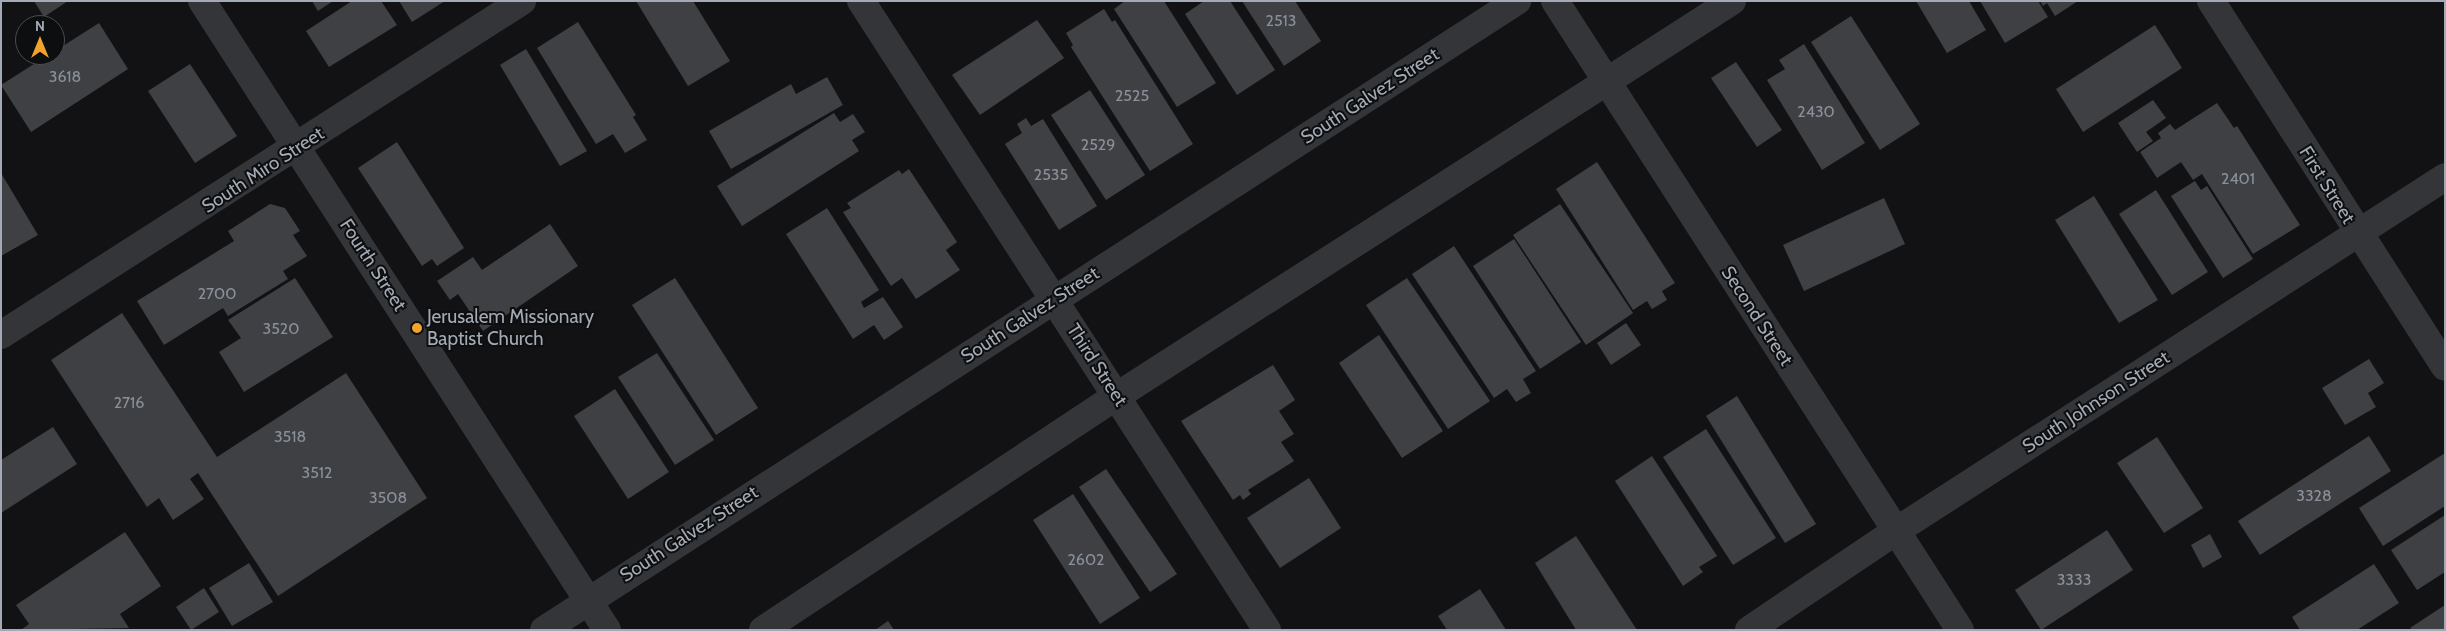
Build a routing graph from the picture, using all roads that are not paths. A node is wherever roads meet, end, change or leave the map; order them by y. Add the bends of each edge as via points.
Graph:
1 (202, 1) edge
2 (522, 1) edge
3 (861, 1) edge
4 (1517, 1) edge
5 (1554, 1) edge
6 (1732, 1) edge
7 (2211, 1) edge
8 (1607, 82) junction
9 (297, 148) junction
10 (2445, 177) edge
11 (2358, 233) junction
12 (1054, 299) junction
13 (1, 335) edge
14 (2445, 367) edge
15 (1118, 396) junction
16 (1896, 531) junction
17 (588, 600) junction
18 (544, 630) edge
19 (607, 630) edge
20 (763, 630) edge
21 (1267, 630) edge
22 (1749, 630) edge
23 (1960, 630) edge

1 - 9 street, Fourth Street
2 - 9 street, South Miro Street
3 - 12 street, Third Street
4 - 12 street, South Galvez Street
5 - 8 street, Second Street
6 - 8 street
7 - 11 street, First Street
8 - 15 street
8 - 16 street, Second Street
9 - 13 street, South Miro Street
9 - 17 street, Fourth Street
10 - 11 street, South Johnson Street
11 - 14 street, First Street
11 - 16 street, South Johnson Street
12 - 15 street, Third Street
12 - 17 street, South Galvez Street
15 - 20 street
15 - 21 street, Third Street
16 - 22 street, South Johnson Street
16 - 23 street, Second Street
17 - 18 street, South Galvez Street
17 - 19 street, Fourth Street

